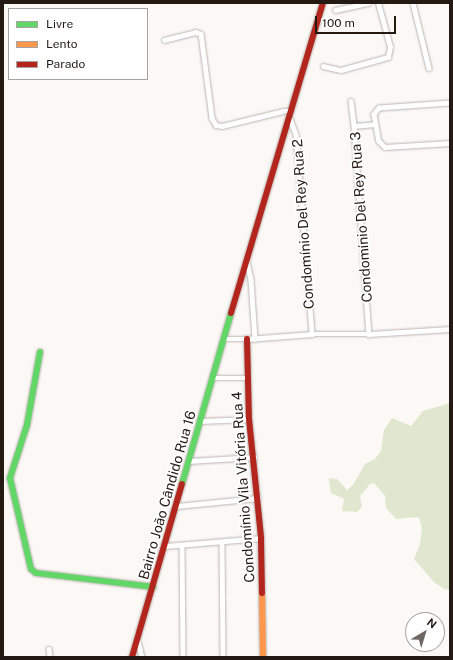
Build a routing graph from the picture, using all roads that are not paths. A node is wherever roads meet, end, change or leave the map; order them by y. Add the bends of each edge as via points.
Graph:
1 (323, 3) edge
2 (368, 3) edge
3 (378, 3) edge
4 (413, 3) edge
5 (335, 10) dead end
6 (164, 40) dead end
7 (323, 66) dead end
8 (429, 68) dead end
9 (351, 101) dead end
10 (450, 103) edge
11 (290, 113) junction
12 (375, 124) junction
13 (354, 126) junction
14 (450, 143) edge
15 (247, 261) junction
16 (450, 329) edge
17 (312, 334) junction
18 (369, 334) junction
19 (224, 339) junction
20 (246, 339) junction
21 (255, 339) junction
22 (40, 352) dead end
23 (212, 378) junction
24 (247, 378) junction
25 (249, 419) junction
26 (200, 421) junction
27 (254, 458) junction
28 (189, 461) junction
29 (258, 498) junction
30 (177, 506) junction
31 (261, 538) junction
32 (222, 542) junction
33 (182, 545) junction
34 (165, 546) junction
35 (153, 587) junction
36 (138, 641) junction
37 (49, 649) dead end
38 (50, 657) edge
39 (132, 657) edge
40 (142, 657) edge
41 (183, 657) edge
42 (223, 657) edge
43 (263, 657) edge

1 - 11 street, Bairro João Cândido Rua 16
2 - 5 street
3 - 7 street via 390,47 388,57 341,70
4 - 8 street
6 - 11 street via 195,32 201,34 212,118 216,124 222,126 283,111
9 - 13 street, Condomínio Del Rey Rua 3
10 - 12 street via 380,108 375,112
11 - 15 street, Bairro João Cândido Rua 16
11 - 17 street, Condomínio Del Rey Rua 2 via 296,134
12 - 13 street
12 - 14 street via 379,141 385,147
13 - 18 street, Condomínio Del Rey Rua 3
15 - 19 street, Bairro João Cândido Rua 16
15 - 21 street via 251,280
16 - 18 street
17 - 18 street
17 - 21 street
19 - 20 street
19 - 23 street, Bairro João Cândido Rua 16
20 - 21 street
20 - 24 street, Condomínio Vila Vitória Rua 4
22 - 35 street via 27,425 10,478 31,569 36,573
23 - 24 street
23 - 26 street, Bairro João Cândido Rua 16
24 - 25 street, Condomínio Vila Vitória Rua 4
25 - 26 street
25 - 27 street, Condomínio Vila Vitória Rua 4
26 - 28 street, Bairro João Cândido Rua 16
27 - 28 street
27 - 29 street, Condomínio Vila Vitória Rua 4
28 - 30 street, Bairro João Cândido Rua 16
29 - 30 street
29 - 31 street, Condomínio Vila Vitória Rua 4
30 - 34 street, Bairro João Cândido Rua 16
31 - 32 street
31 - 43 street, Condomínio Vila Vitória Rua 4
32 - 33 street
32 - 42 street
33 - 34 street
33 - 41 street
34 - 35 street, Bairro João Cândido Rua 16
35 - 36 street, Bairro João Cândido Rua 16
36 - 39 street, Bairro João Cândido Rua 16
36 - 40 street
37 - 38 street

